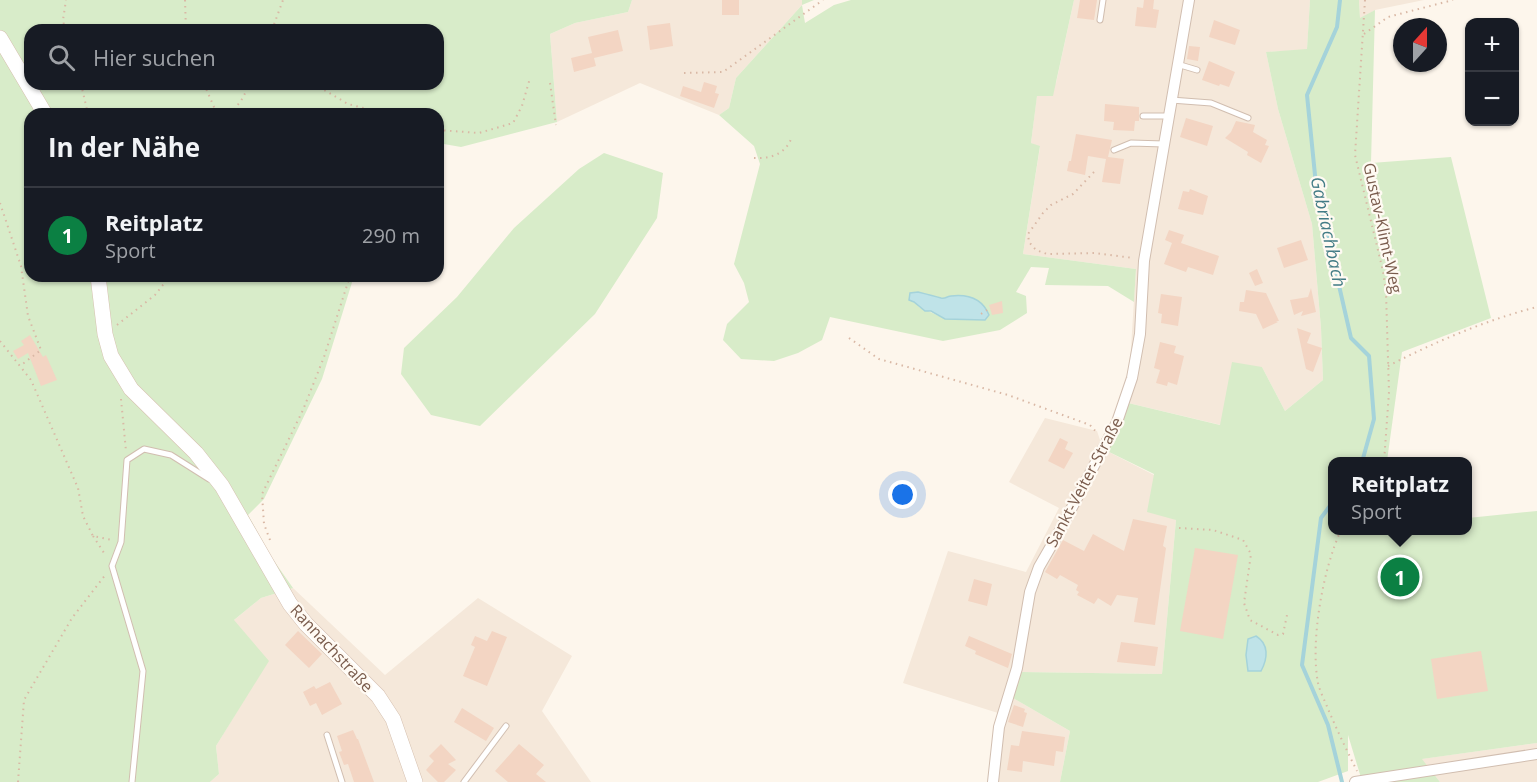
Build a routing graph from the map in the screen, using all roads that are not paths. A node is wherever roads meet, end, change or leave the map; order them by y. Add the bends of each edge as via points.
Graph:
1 (1103, 0) edge
2 (1189, 0) edge
3 (1100, 20) dead end
4 (0, 38) edge
5 (1177, 64) junction
6 (1197, 70) dead end
7 (24, 79) edge
8 (31, 90) edge
9 (1171, 100) junction
10 (41, 108) edge
11 (1143, 116) dead end
12 (1168, 116) junction
13 (1248, 118) dead end
14 (1164, 144) junction
15 (1114, 150) dead end
16 (99, 282) edge
17 (222, 486) junction
18 (506, 726) dead end
19 (327, 735) dead end
20 (1537, 753) edge
21 (132, 782) edge
22 (342, 782) edge
23 (415, 782) edge
24 (464, 782) edge
25 (993, 782) edge
26 (1355, 782) edge
27 (1362, 782) edge

1 - 3 lane
2 - 5 street, Sankt-Veiter-Straße
4 - 7 street
5 - 6 lane
5 - 9 street, Sankt-Veiter-Straße
8 - 10 street
9 - 12 street, Sankt-Veiter-Straße
9 - 13 lane via 1211,103
11 - 12 lane
12 - 14 street, Sankt-Veiter-Straße
14 - 15 lane via 1131,143
14 - 25 street, Sankt-Veiter-Straße via 1144,261 1140,334 1132,378 1117,422 1039,567 1030,592 1017,668 999,727
16 - 17 street, Rannachstraße via 111,356 131,389 196,453
17 - 21 lane, Rannachstraße via 171,455 144,450 127,460 121,542 112,566 143,671
17 - 23 street, Rannachstraße via 290,604 364,681 393,718
18 - 24 lane
19 - 22 lane
20 - 27 street
26 - 27 street

